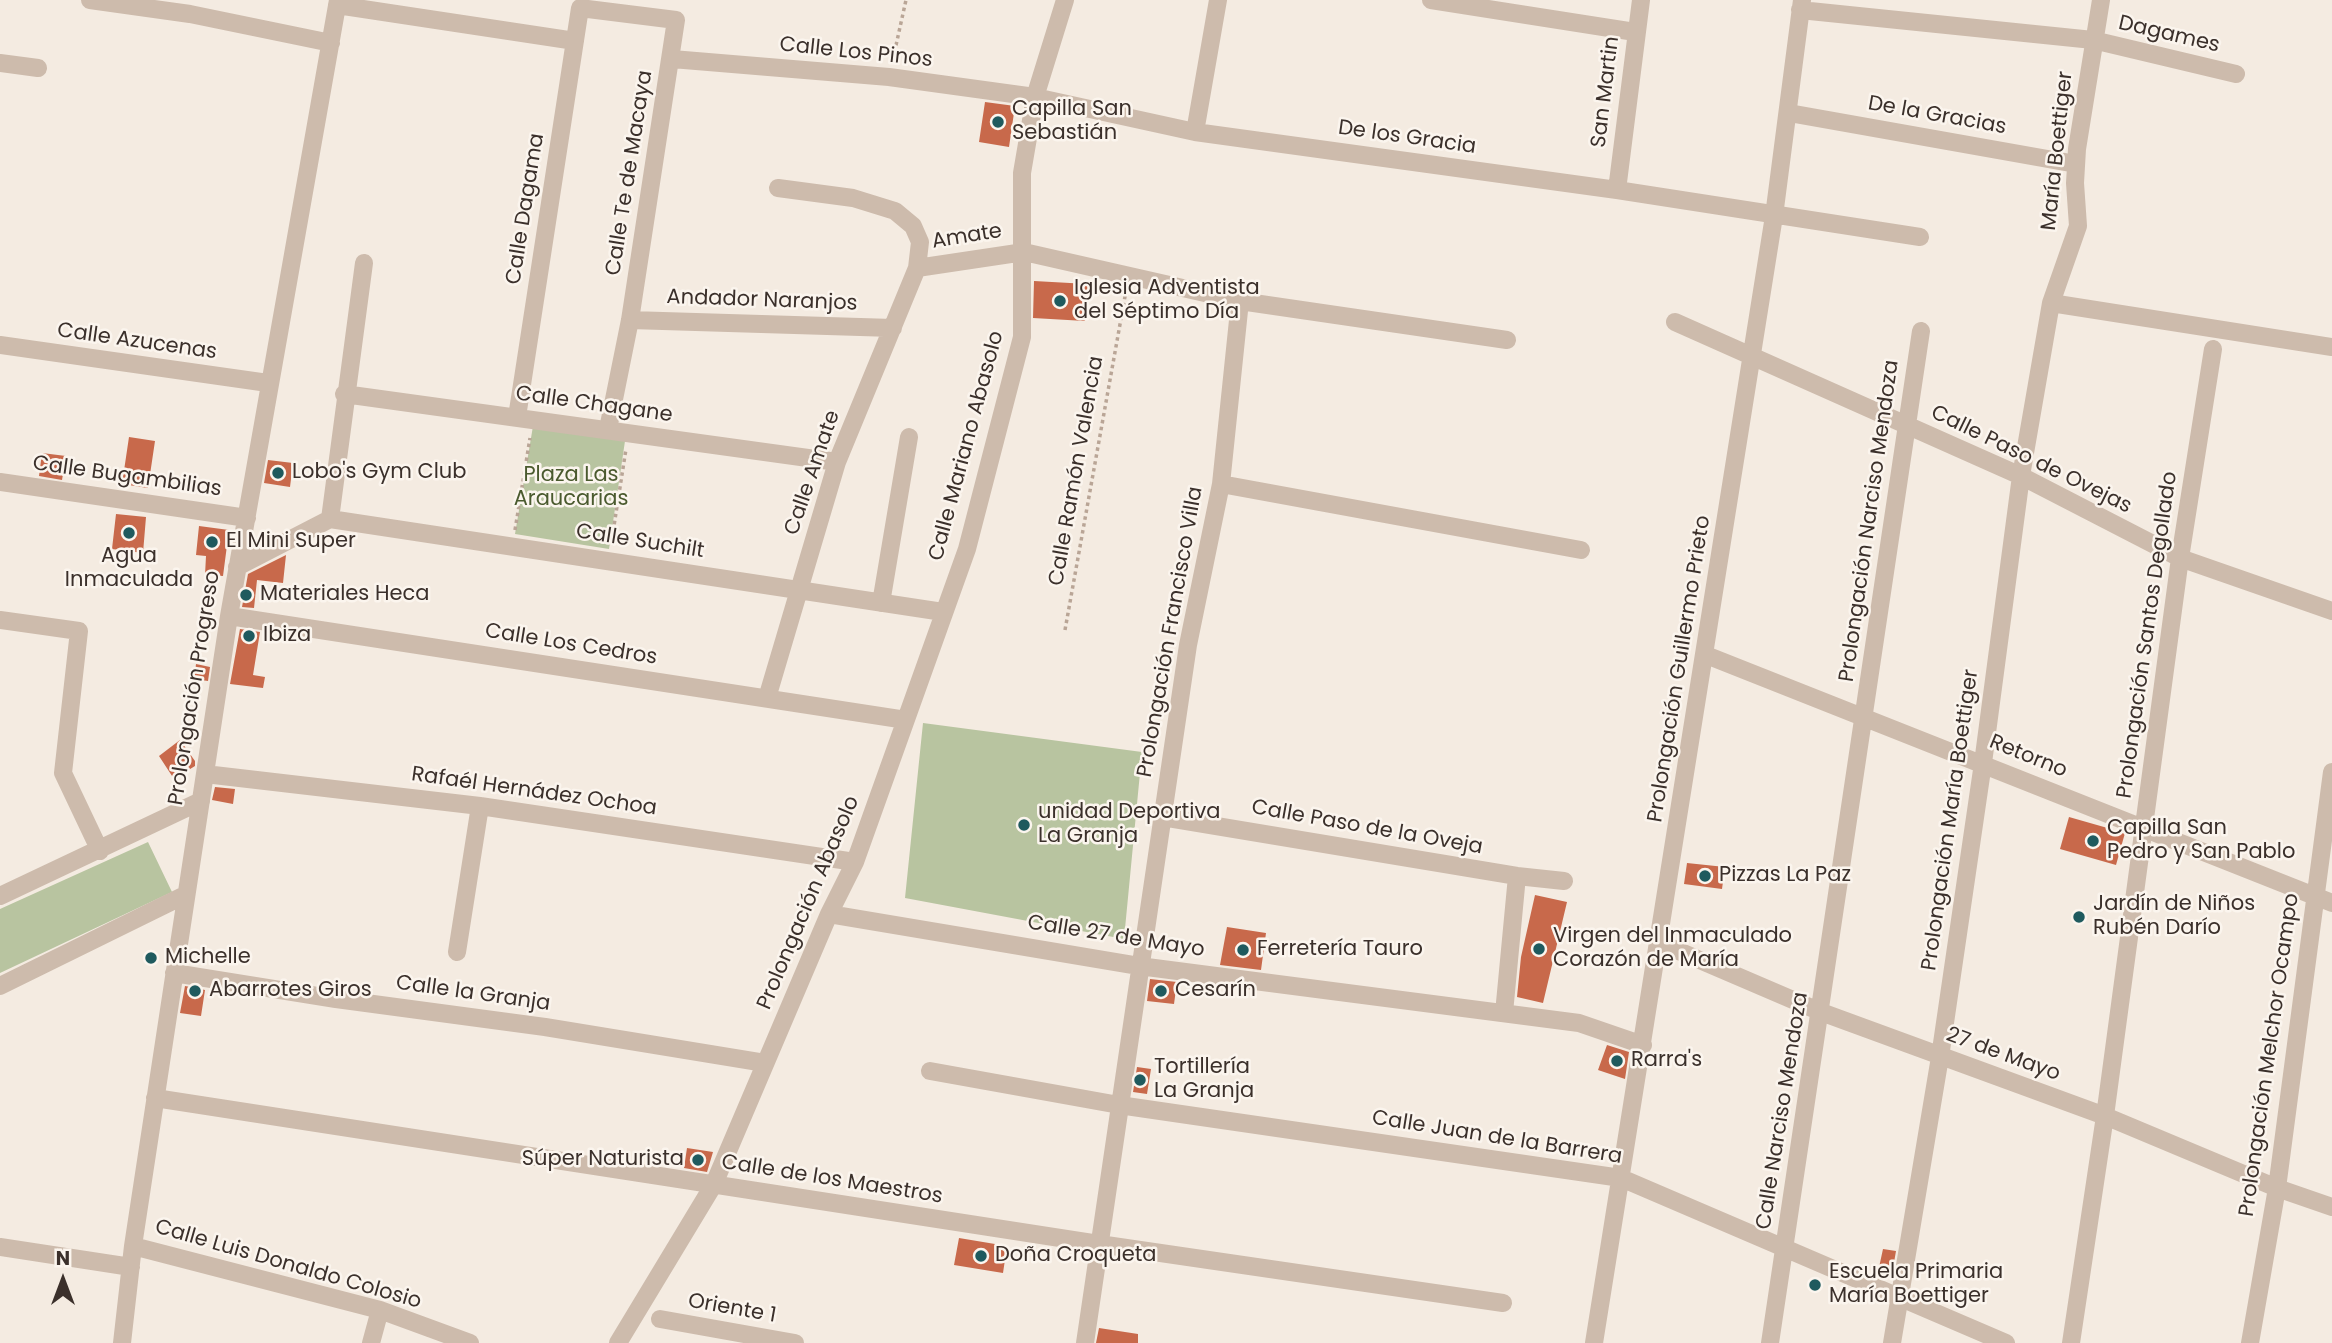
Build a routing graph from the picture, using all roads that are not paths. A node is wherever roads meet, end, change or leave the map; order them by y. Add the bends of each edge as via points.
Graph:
1 (90, 0) edge
2 (1065, 0) edge
3 (1218, 0) edge
4 (1431, 0) edge
5 (1641, 0) edge
6 (2101, 0) edge
7 (338, 3) edge
8 (1801, 5) edge
9 (191, 7) edge
10 (580, 8) joint
11 (1635, 32) junction
12 (2093, 40) junction
13 (575, 41) junction
14 (331, 43) junction
15 (672, 59) junction
16 (0, 63) edge
17 (38, 68) dead end
18 (2236, 74) dead end
19 (1035, 97) junction
20 (1789, 113) junction
21 (1195, 132) junction
22 (2076, 164) junction
23 (778, 188) dead end
24 (1617, 190) junction
25 (1774, 216) junction
26 (1920, 237) dead end
27 (1024, 252) junction
28 (363, 263) dead end
29 (917, 268) junction
30 (1240, 302) junction
31 (2051, 303) junction
32 (630, 320) junction
33 (1675, 322) dead end
34 (893, 328) junction
35 (1921, 331) dead end
36 (1507, 340) dead end
37 (0, 345) edge
38 (2332, 347) edge
39 (2213, 349) dead end
40 (1752, 358) junction
41 (268, 383) junction
42 (344, 394) junction
43 (525, 418) junction
44 (1906, 426) junction
45 (608, 429) junction
46 (909, 437) dead end
47 (837, 463) junction
48 (2021, 476) junction
49 (0, 482) edge
50 (1221, 484) junction
51 (247, 518) junction
52 (330, 519) junction
53 (1581, 550) dead end
54 (2180, 558) junction
55 (237, 567) junction
56 (798, 589) junction
57 (881, 603) junction
58 (2332, 611) edge
59 (943, 612) junction
60 (229, 616) junction
61 (0, 620) edge
62 (1706, 654) junction
63 (767, 698) junction
64 (1864, 719) junction
65 (906, 720) junction
66 (1983, 764) junction
67 (2332, 772) edge
68 (205, 774) junction
69 (201, 801) junction
70 (480, 806) junction
71 (1162, 817) junction
72 (2144, 829) junction
73 (100, 851) junction
74 (855, 862) junction
75 (1517, 876) junction
76 (1564, 881) dead end
77 (186, 895) junction
78 (0, 896) edge
79 (2313, 898) junction
80 (2332, 903) edge
81 (829, 914) junction
82 (1660, 943) junction
83 (457, 952) dead end
84 (1139, 966) junction
85 (174, 973) junction
86 (0, 986) edge
87 (1821, 1012) junction
88 (1504, 1013) junction
89 (1643, 1045) junction
90 (1940, 1057) junction
91 (765, 1063) junction
92 (930, 1071) dead end
93 (155, 1098) junction
94 (1119, 1105) junction
95 (2105, 1116) junction
96 (1622, 1178) junction
97 (714, 1184) junction
98 (2277, 1188) junction
99 (2332, 1207) edge
100 (1099, 1244) junction
101 (133, 1245) junction
102 (0, 1247) edge
103 (1785, 1247) junction
104 (131, 1267) junction
105 (1899, 1297) junction
106 (1503, 1303) dead end
107 (380, 1311) junction
108 (660, 1319) dead end
109 (752, 1339) edge
110 (121, 1343) edge
111 (371, 1343) edge
112 (470, 1343) edge
113 (618, 1343) edge
114 (795, 1343) edge
115 (1086, 1343) edge
116 (1594, 1343) edge
117 (1770, 1343) edge
118 (1892, 1343) edge
119 (2006, 1343) edge
120 (2071, 1343) edge
121 (2250, 1343) edge

1 - 9 street
2 - 19 street, Calle Mariano Abasolo
3 - 21 street
4 - 11 street
5 - 11 street, San Martin
6 - 12 street, María Boettiger
7 - 13 street
7 - 14 street, Prolongación Progreso
8 - 12 street, Dagames
8 - 20 street, Prolongación Guillermo Prieto
9 - 14 street
10 - 13 street, Calle Dagama
10 - 15 street, Calle Te de Macaya via 676,20
11 - 24 street, San Martin
12 - 18 street, Dagames
12 - 22 street, María Boettiger
13 - 43 street, Calle Dagama
14 - 41 street, Prolongación Progreso
15 - 19 street, Calle Los Pinos via 889,77
15 - 32 street, Calle Te de Macaya
16 - 17 street
19 - 21 street, De los Gracia
19 - 27 street, Calle Mariano Abasolo via 1022,173
20 - 22 street, De la Gracias
20 - 25 street, Prolongación Guillermo Prieto
21 - 24 street, De los Gracia
22 - 31 street, María Boettiger via 2078,226
23 - 29 street via 853,198 895,211 913,226 920,242
24 - 25 street, De los Gracia
25 - 26 street, De los Gracia
25 - 40 street, Prolongación Guillermo Prieto
27 - 29 street, Amate
27 - 30 street
27 - 59 street, Calle Mariano Abasolo via 1022,337 967,549
28 - 42 street
29 - 34 street, Calle Amate
30 - 36 street
30 - 50 street, Prolongación Francisco Villa
31 - 38 street
31 - 48 street, Prolongación María Boettiger
32 - 34 street, Andador Naranjos
32 - 45 street, Calle Te de Macaya
33 - 40 street, Calle Paso de Ovejas
34 - 47 street, Calle Amate
35 - 44 street, Prolongación Narciso Mendoza
37 - 41 street, Calle Azucenas
39 - 54 street, Prolongación Santos Degollado
40 - 44 street, Calle Paso de Ovejas
40 - 62 street, Prolongación Guillermo Prieto
41 - 51 street, Prolongación Progreso
42 - 43 street, Calle Chagane
42 - 52 street
43 - 45 street, Calle Chagane
44 - 48 street, Calle Paso de Ovejas
44 - 64 street, Prolongación Narciso Mendoza
45 - 47 street, Calle Chagane
46 - 57 street
47 - 56 street, Calle Amate
48 - 54 street, Calle Paso de Ovejas
48 - 66 street, Prolongación María Boettiger
49 - 51 street, Calle Bugambilias
50 - 53 street
50 - 71 street, Prolongación Francisco Villa via 1188,645
51 - 55 street, Prolongación Progreso
52 - 55 street
52 - 56 street, Calle Suchilt
54 - 58 street, Calle Paso de Ovejas
54 - 72 street, Prolongación Santos Degollado
55 - 60 street, Prolongación Progreso
56 - 57 street, Calle Suchilt
56 - 63 street, Calle Amate
57 - 59 street, Calle Suchilt
59 - 65 street, Calle Mariano Abasolo
60 - 63 street, Calle Los Cedros
60 - 68 street, Prolongación Progreso
61 - 73 street via 79,631 63,773
62 - 64 street, Retorno
62 - 82 street, Prolongación Guillermo Prieto
63 - 65 street, Calle Los Cedros
64 - 66 street, Retorno
64 - 87 street, Calle Narciso Mendoza
65 - 74 street, Prolongación Abasolo
66 - 72 street, Retorno
66 - 90 street, Prolongación María Boettiger
67 - 79 street, Prolongación Melchor Ocampo
68 - 69 street, Prolongación Progreso
68 - 70 street, Rafaél Hernádez Ochoa
69 - 73 street
69 - 77 street, Prolongación Progreso
70 - 74 street, Rafaél Hernádez Ochoa
70 - 83 street
71 - 75 street, Calle Paso de la Oveja
71 - 84 street, Prolongación Francisco Villa
72 - 79 street, Retorno
72 - 95 street, Prolongación Santos Degollado
73 - 78 street
74 - 81 street, Prolongación Abasolo
75 - 76 street, Calle Paso de la Oveja
75 - 88 street
77 - 85 street, Prolongación Progreso
77 - 86 street
79 - 80 street, Retorno
79 - 98 street, Prolongación Melchor Ocampo
81 - 84 street, Calle 27 de Mayo
81 - 91 street, Prolongación Abasolo
82 - 87 street, 27 de Mayo
82 - 89 street, Prolongación Guillermo Prieto
84 - 88 street, Calle 27 de Mayo
84 - 94 street, Prolongación Francisco Villa
85 - 91 street, Calle la Granja
85 - 93 street, Prolongación Progreso
87 - 90 street, 27 de Mayo
87 - 103 street, Calle Narciso Mendoza
88 - 89 street, Calle 27 de Mayo via 1579,1023
89 - 96 street, Prolongación Guillermo Prieto
90 - 95 street, 27 de Mayo
90 - 105 street, Prolongación María Boettiger
91 - 97 street
92 - 94 street, Calle Juan de la Barrera
93 - 97 street, Calle de los Maestros
93 - 101 street, Prolongación Progreso
94 - 96 street, Calle Juan de la Barrera
94 - 100 street, Prolongación Francisco Villa
95 - 98 street, 27 de Mayo
95 - 120 street, Prolongación Santos Degollado
96 - 103 street, Calle Juan de la Barrera
96 - 116 street, Prolongación Guillermo Prieto
97 - 100 street, Calle de los Maestros
97 - 113 street
98 - 99 street, 27 de Mayo
98 - 121 street, Prolongación Melchor Ocampo
100 - 106 street, Calle de los Maestros
100 - 115 street, Prolongación Francisco Villa
101 - 104 street, Prolongación Progreso
101 - 107 street, Calle Luis Donaldo Colosio
102 - 104 street
103 - 105 street, Calle Juan de la Barrera
103 - 117 street, Calle Narciso Mendoza
104 - 110 street, Prolongación Progreso
105 - 118 street, Prolongación María Boettiger
105 - 119 street, Calle Juan de la Barrera
107 - 111 street
107 - 112 street, Calle Luis Donaldo Colosio
108 - 109 street, Oriente 1
109 - 114 street, Oriente 1

